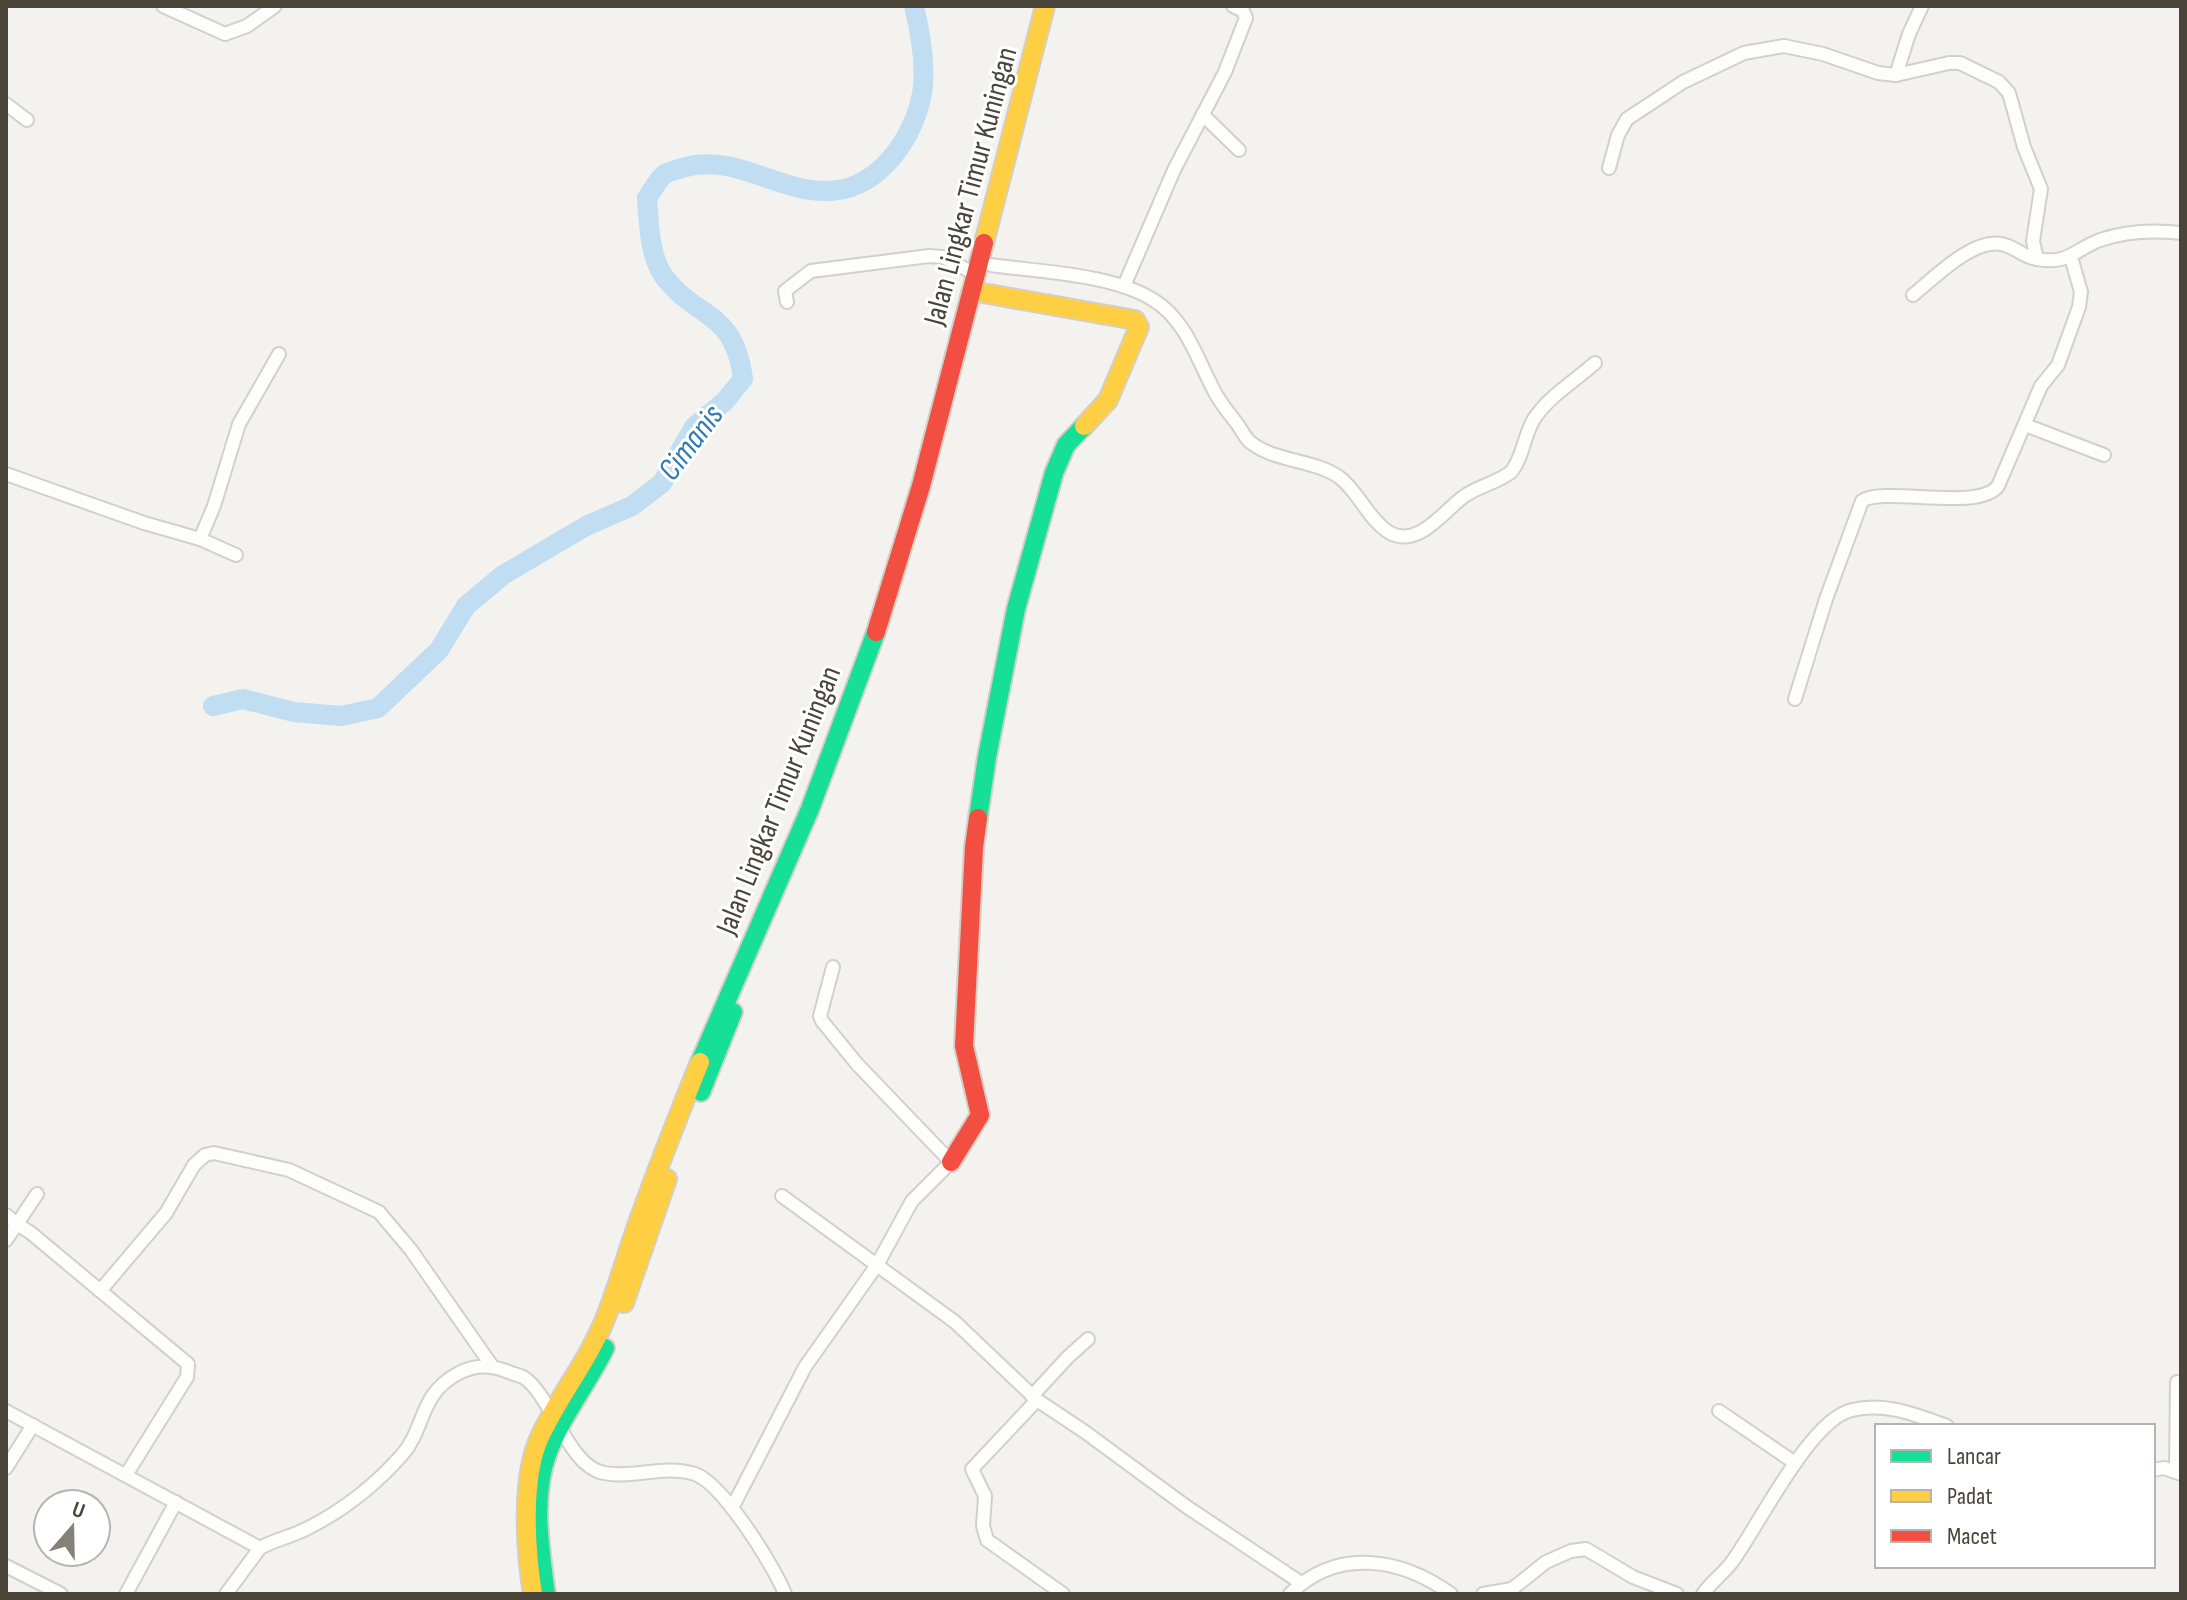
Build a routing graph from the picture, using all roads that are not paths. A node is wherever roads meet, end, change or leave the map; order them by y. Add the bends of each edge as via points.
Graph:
1 (163, 6) edge
2 (275, 6) edge
3 (1045, 6) edge
4 (1056, 6) edge
5 (1233, 6) edge
6 (1922, 6) edge
7 (1896, 75) junction
8 (6, 104) edge
9 (1203, 115) junction
10 (27, 120) dead end
11 (1239, 150) dead end
12 (1609, 168) dead end
13 (2181, 233) edge
14 (2071, 257) junction
15 (2037, 259) junction
16 (984, 270) junction
17 (1124, 286) junction
18 (983, 293) junction
19 (1913, 295) dead end
20 (787, 302) dead end
21 (279, 354) dead end
22 (1595, 363) dead end
23 (2025, 425) junction
24 (2104, 455) dead end
25 (6, 474) edge
26 (200, 539) junction
27 (236, 555) dead end
28 (1795, 699) dead end
29 (833, 967) dead end
30 (951, 1162) junction
31 (37, 1194) dead end
32 (782, 1196) dead end
33 (6, 1215) edge
34 (17, 1224) junction
35 (6, 1240) edge
36 (877, 1265) junction
37 (100, 1291) junction
38 (1088, 1339) dead end
39 (492, 1366) junction
40 (2177, 1382) dead end
41 (1034, 1398) junction
42 (6, 1411) edge
43 (1719, 1411) dead end
44 (556, 1422) junction
45 (1941, 1424) edge
46 (33, 1425) junction
47 (1795, 1463) junction
48 (6, 1468) edge
49 (2155, 1470) edge
50 (2178, 1473) edge
51 (126, 1475) junction
52 (176, 1502) junction
53 (732, 1508) junction
54 (260, 1548) junction
55 (6, 1566) edge
56 (1301, 1583) junction
57 (61, 1594) edge
58 (126, 1594) edge
59 (226, 1594) edge
60 (533, 1594) edge
61 (546, 1594) edge
62 (785, 1594) edge
63 (1063, 1594) edge
64 (1290, 1594) edge
65 (1454, 1594) edge
66 (1483, 1594) edge
67 (1677, 1594) edge
68 (1703, 1594) edge

1 - 2 street via 225,34
3 - 16 main road, Jalan Lingkar Timur Kuningan
4 - 16 main road, Jalan Lingkar Timur Kuningan
5 - 9 street via 1246,18
6 - 7 street
7 - 12 street via 1784,46 1744,53 1683,82 1627,119
7 - 15 street via 1960,63 2005,87 2041,189 2033,241
8 - 10 street
9 - 11 street
9 - 17 street
13 - 14 street via 2130,232
14 - 15 street
14 - 23 street via 2081,292 2079,307 2058,365 2041,386
15 - 19 street via 2004,245 1985,247 1958,257
16 - 17 street
16 - 18 main road, Jalan Lingkar Timur Kuningan
16 - 20 street via 936,256 817,270 785,291
16 - 44 main road, Jalan Lingkar Timur Kuningan via 872,644 810,809 709,1038 607,1315
17 - 22 street via 1158,302 1177,323 1249,441 1342,479 1375,520 1408,537 1461,498 1511,472 1539,412
18 - 30 main road via 1135,320 1139,327 1108,400 1069,440 1060,459 1016,609 974,847 964,1046 980,1115
18 - 44 main road, Jalan Lingkar Timur Kuningan via 903,582 862,704 673,1161 619,1316 594,1373
21 - 26 street via 239,424
23 - 24 street
23 - 28 street via 1994,492 1862,501
25 - 26 street
26 - 27 street
29 - 30 street via 822,1021
30 - 36 street via 912,1201
31 - 34 street
32 - 36 street
33 - 34 street
34 - 35 street
34 - 37 street
36 - 41 street via 955,1322
36 - 53 street via 805,1367
37 - 39 street via 166,1213 194,1165 214,1153 289,1170 379,1212
37 - 51 street via 188,1364 189,1371
38 - 41 street
39 - 44 street via 525,1378
39 - 54 street via 461,1372 442,1384 403,1454 353,1499 309,1528
40 - 50 street
41 - 56 street
41 - 63 street via 972,1469 985,1496 987,1540
42 - 46 street
43 - 47 street
44 - 53 street via 584,1462 598,1472 656,1469 696,1474
44 - 60 main road, Jalan Lingkar Timur Kuningan via 539,1438 533,1460 527,1510
44 - 61 main road, Jalan Lingkar Timur Kuningan via 540,1481
45 - 47 street via 1893,1407 1851,1410 1827,1424
46 - 48 street
46 - 51 street
47 - 68 street via 1730,1564
49 - 50 street
51 - 52 street
52 - 54 street
52 - 58 street
53 - 62 street
54 - 59 street
55 - 57 street
56 - 64 street
56 - 65 street via 1334,1565 1394,1565
66 - 67 street via 1512,1589 1546,1562 1586,1549 1633,1577

